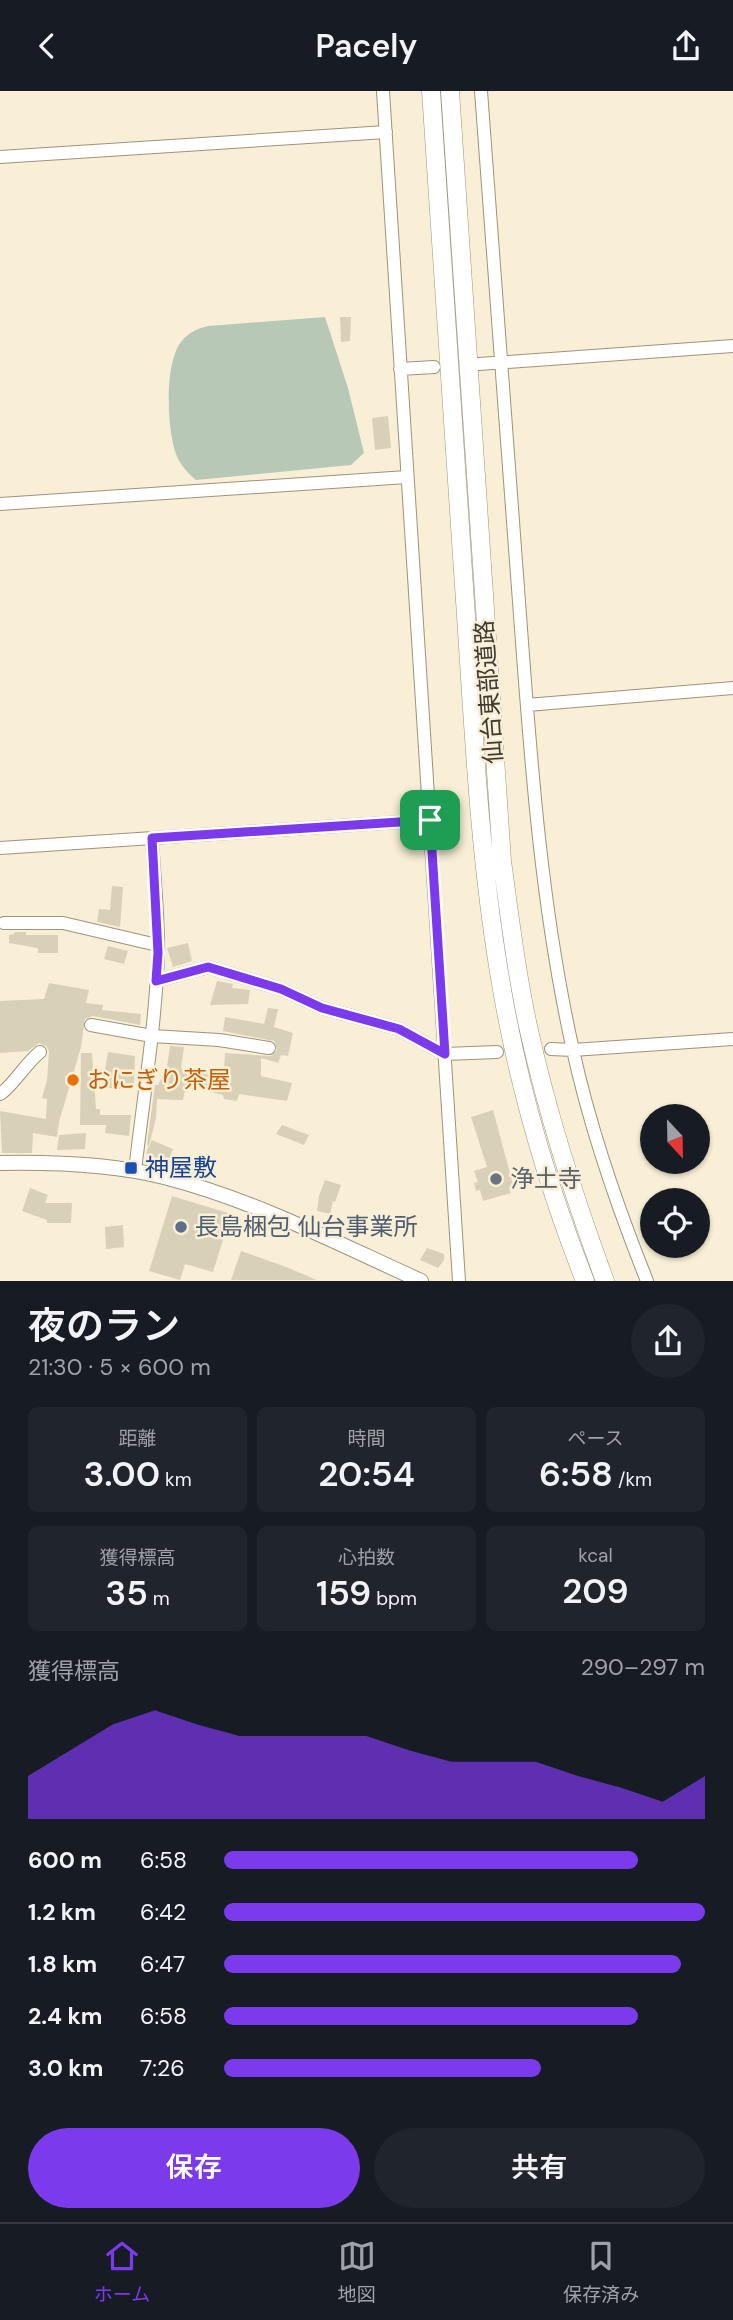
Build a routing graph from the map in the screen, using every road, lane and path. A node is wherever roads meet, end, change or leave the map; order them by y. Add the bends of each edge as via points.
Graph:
1 (383, 91) edge
2 (431, 91) edge
3 (450, 91) edge
4 (481, 91) edge
5 (386, 132) junction
6 (0, 157) edge
7 (733, 347) edge
8 (501, 363) junction
9 (479, 364) dead end
10 (434, 367) dead end
11 (400, 369) junction
12 (407, 477) junction
13 (0, 504) edge
14 (733, 688) edge
15 (527, 705) junction
16 (430, 820) junction
17 (152, 838) junction
18 (0, 848) edge
19 (4, 923) dead end
20 (157, 945) junction
21 (156, 981) junction
22 (91, 1025) dead end
23 (152, 1036) junction
24 (733, 1039) edge
25 (269, 1048) dead end
26 (551, 1049) dead end
27 (573, 1050) junction
28 (40, 1052) dead end
29 (498, 1052) dead end
30 (445, 1054) junction
31 (0, 1094) edge
32 (0, 1163) edge
33 (135, 1171) junction
34 (421, 1280) edge
35 (459, 1280) edge
36 (585, 1280) edge
37 (605, 1280) edge
38 (647, 1280) edge

1 - 5 street
2 - 36 highway, 仙台東部道路 via 476,769 494,940 532,1117
3 - 37 highway, 仙台東部道路 via 493,754 506,886 540,1072 568,1177
4 - 8 street
5 - 6 street
5 - 11 street
7 - 8 street
8 - 9 street
8 - 15 street
10 - 11 street
11 - 12 street
12 - 13 street
12 - 16 street
14 - 15 street
15 - 27 street via 552,944
16 - 17 street
16 - 30 street
17 - 18 street
17 - 20 street
19 - 20 street via 64,923
20 - 21 street
21 - 23 street
21 - 30 street via 208,967 281,989 322,1008 399,1029
22 - 23 street
23 - 25 street
23 - 33 street
24 - 27 street
26 - 27 street
27 - 38 street via 608,1174
28 - 31 street
29 - 30 street
30 - 35 street
32 - 33 main road
33 - 34 main road via 254,1206

